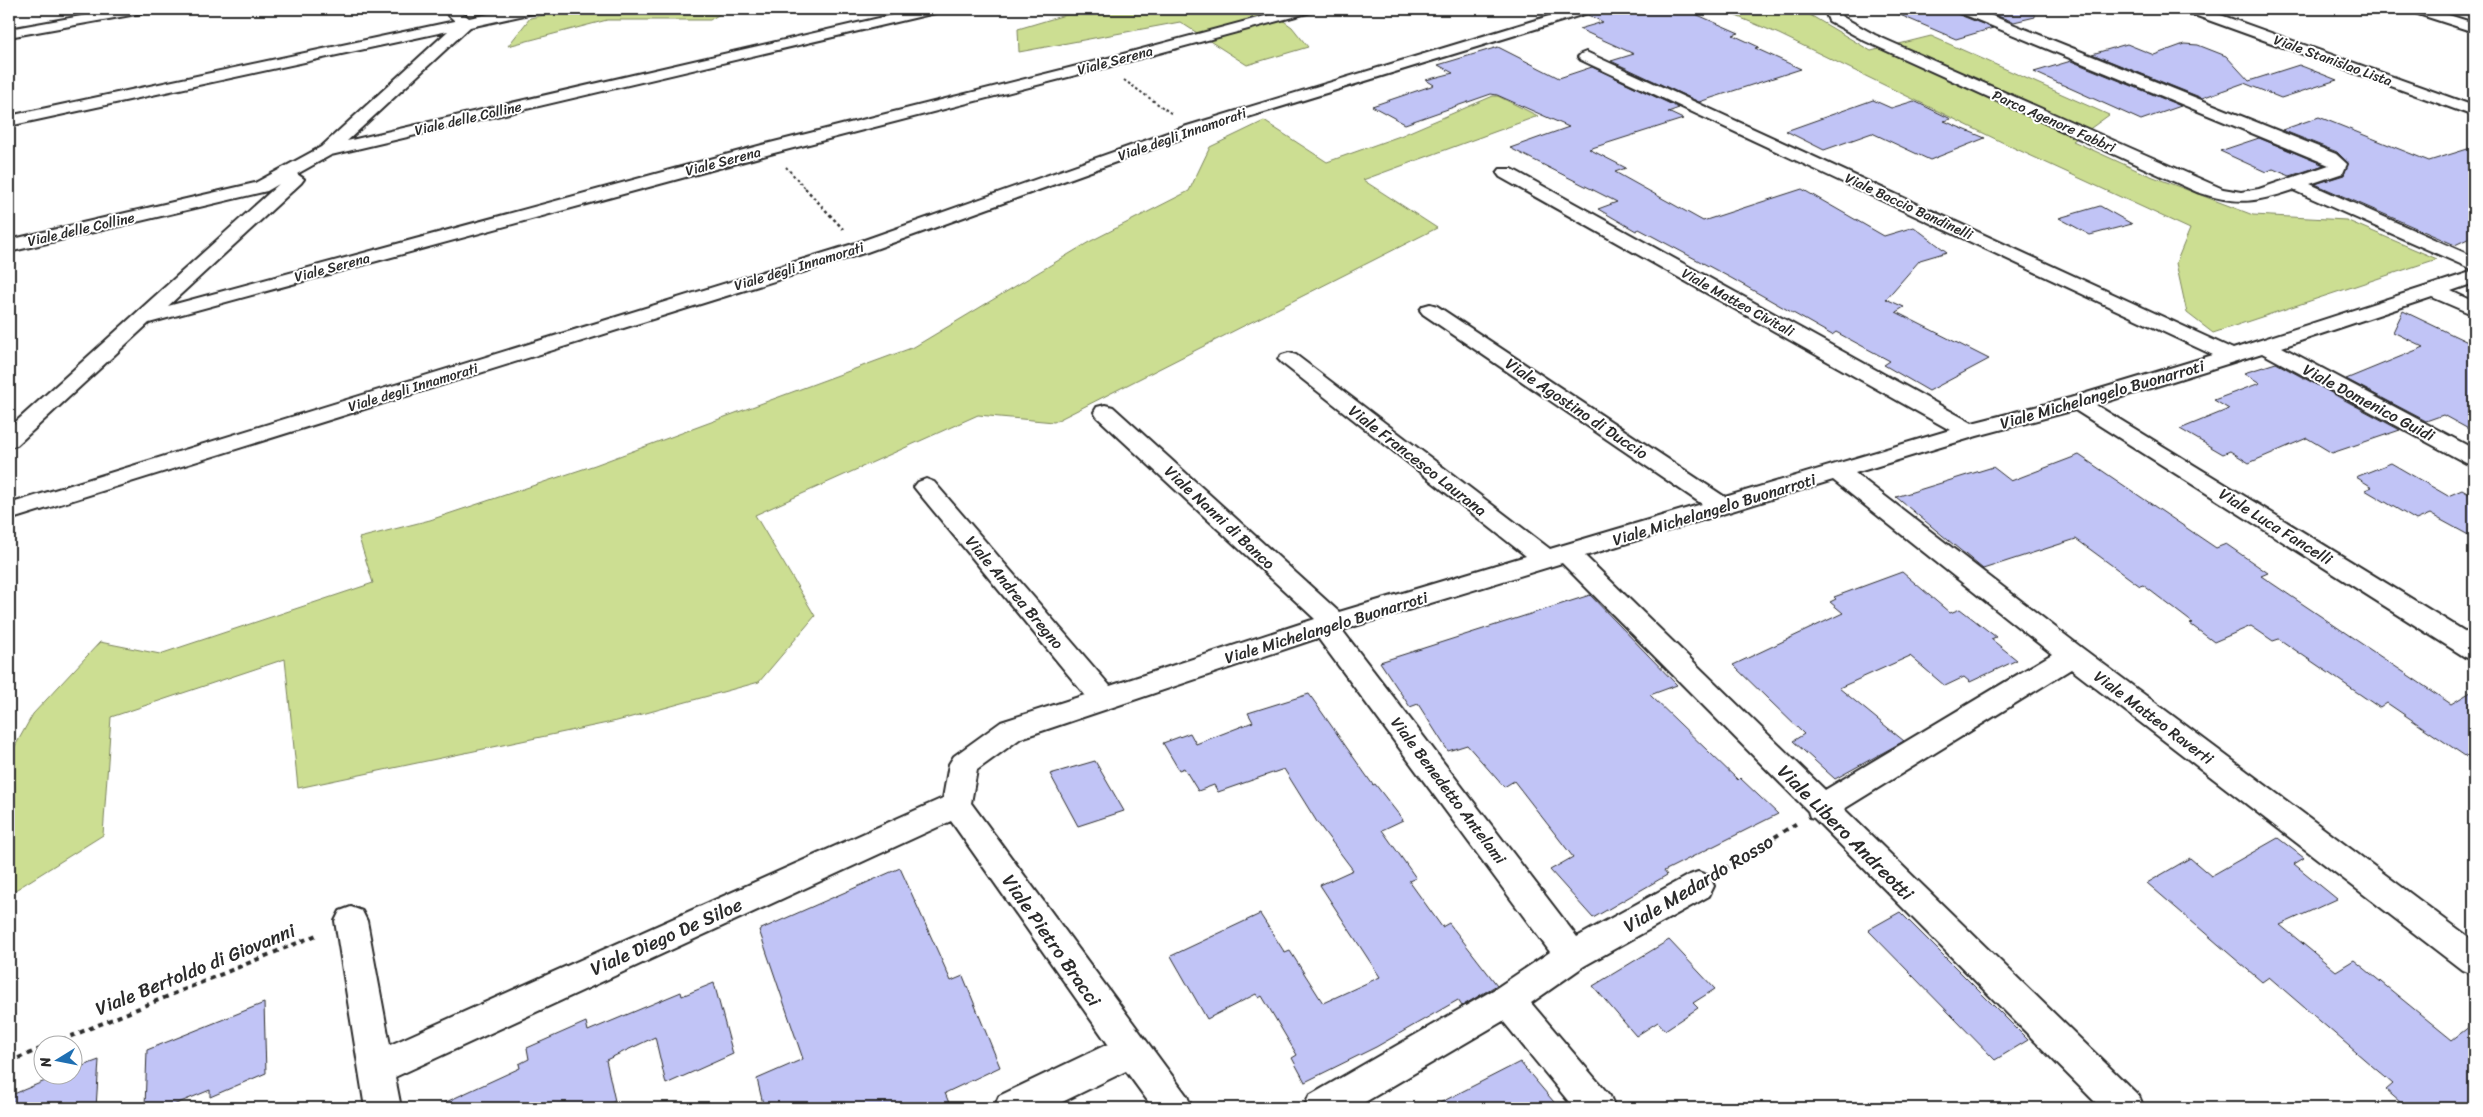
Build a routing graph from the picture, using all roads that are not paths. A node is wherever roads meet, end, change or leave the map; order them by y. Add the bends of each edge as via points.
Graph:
1 (142, 9) edge
2 (449, 9) edge
3 (533, 9) edge
4 (935, 9) edge
5 (1306, 9) edge
6 (1586, 9) edge
7 (1839, 9) edge
8 (1963, 9) edge
9 (2191, 9) edge
10 (2417, 9) edge
11 (466, 24) junction
12 (2474, 28) edge
13 (9, 33) edge
14 (1586, 57) dead end
15 (2474, 111) edge
16 (9, 121) edge
17 (326, 151) junction
18 (1506, 174) dead end
19 (2292, 183) junction
20 (9, 246) edge
21 (2474, 264) edge
22 (2474, 277) edge
23 (2432, 290) junction
24 (2474, 309) edge
25 (1430, 310) dead end
26 (142, 319) junction
27 (2264, 346) junction
28 (2232, 356) junction
29 (1289, 359) dead end
30 (2078, 403) junction
31 (1105, 412) dead end
32 (1969, 431) junction
33 (9, 440) edge
34 (2474, 458) edge
35 (1837, 471) junction
36 (926, 487) dead end
37 (1723, 507) junction
38 (9, 512) edge
39 (1557, 557) junction
40 (1330, 624) junction
41 (2474, 650) edge
42 (2072, 655) junction
43 (1104, 698) junction
44 (956, 805) junction
45 (1821, 808) junction
46 (1698, 886) road end
47 (351, 921) road end
48 (1572, 956) junction
49 (2474, 960) edge
50 (1507, 1000) junction
51 (1131, 1051) junction
52 (377, 1068) junction
53 (382, 1108) edge
54 (1012, 1108) edge
55 (1174, 1108) edge
56 (1322, 1108) edge
57 (1597, 1108) edge
58 (2126, 1108) edge

1 - 13 street
2 - 11 street
3 - 11 street
4 - 17 street, Viale delle Colline
5 - 26 street, Viale Serena via 768,149
6 - 38 street, Viale degli Innamorati via 1193,129 860,248
7 - 19 street, Parco Agenore Fabbri via 1833,14 1834,18 1870,38 2203,188 2242,197
8 - 19 street, Parco Agenore Fabbri via 2338,164 2337,169
9 - 15 street, Viale Stanislao Lista
10 - 12 street
11 - 16 street
11 - 17 street
14 - 28 street, Viale Baccio Bandinelli
17 - 20 street, Viale delle Colline via 261,187
17 - 26 street
18 - 32 street, Viale Matteo Civitali
19 - 21 street
22 - 23 street, Viale Michelangelo Buonarroti
23 - 24 street
23 - 27 street, Viale Michelangelo Buonarroti
25 - 37 street, Viale Agostino di Duccio
26 - 33 street
27 - 28 street, Viale Michelangelo Buonarroti
27 - 34 street, Viale Domenico Guidi
28 - 30 street, Viale Michelangelo Buonarroti
29 - 39 street, Viale Francesco Laurana
30 - 32 street, Viale Michelangelo Buonarroti
30 - 41 street, Viale Luca Fancelli
31 - 40 street, Viale Nanni di Banco
32 - 35 street, Viale Michelangelo Buonarroti
35 - 37 street, Viale Michelangelo Buonarroti
35 - 42 street, Viale Matteo Raverti
36 - 43 street, Viale Andrea Bregno
37 - 39 street, Viale Michelangelo Buonarroti
39 - 40 street, Viale Michelangelo Buonarroti
39 - 45 street, Viale Libero Andreotti
40 - 43 street, Viale Michelangelo Buonarroti
40 - 48 street, Viale Benedetto Antelami
42 - 45 street
42 - 49 street, Viale Matteo Raverti
43 - 44 street, Viale Michelangelo Buonarroti via 1011,730 964,764
44 - 51 street, Viale Pietro Bracci
44 - 52 street, Viale Diego De Siloe
45 - 58 street, Viale Libero Andreotti
46 - 48 street, Viale Medardo Rosso
47 - 52 street
48 - 50 street, Viale Medardo Rosso
50 - 56 street, Viale Medardo Rosso
50 - 57 street
51 - 54 street
51 - 55 street, Viale Pietro Bracci
52 - 53 street

